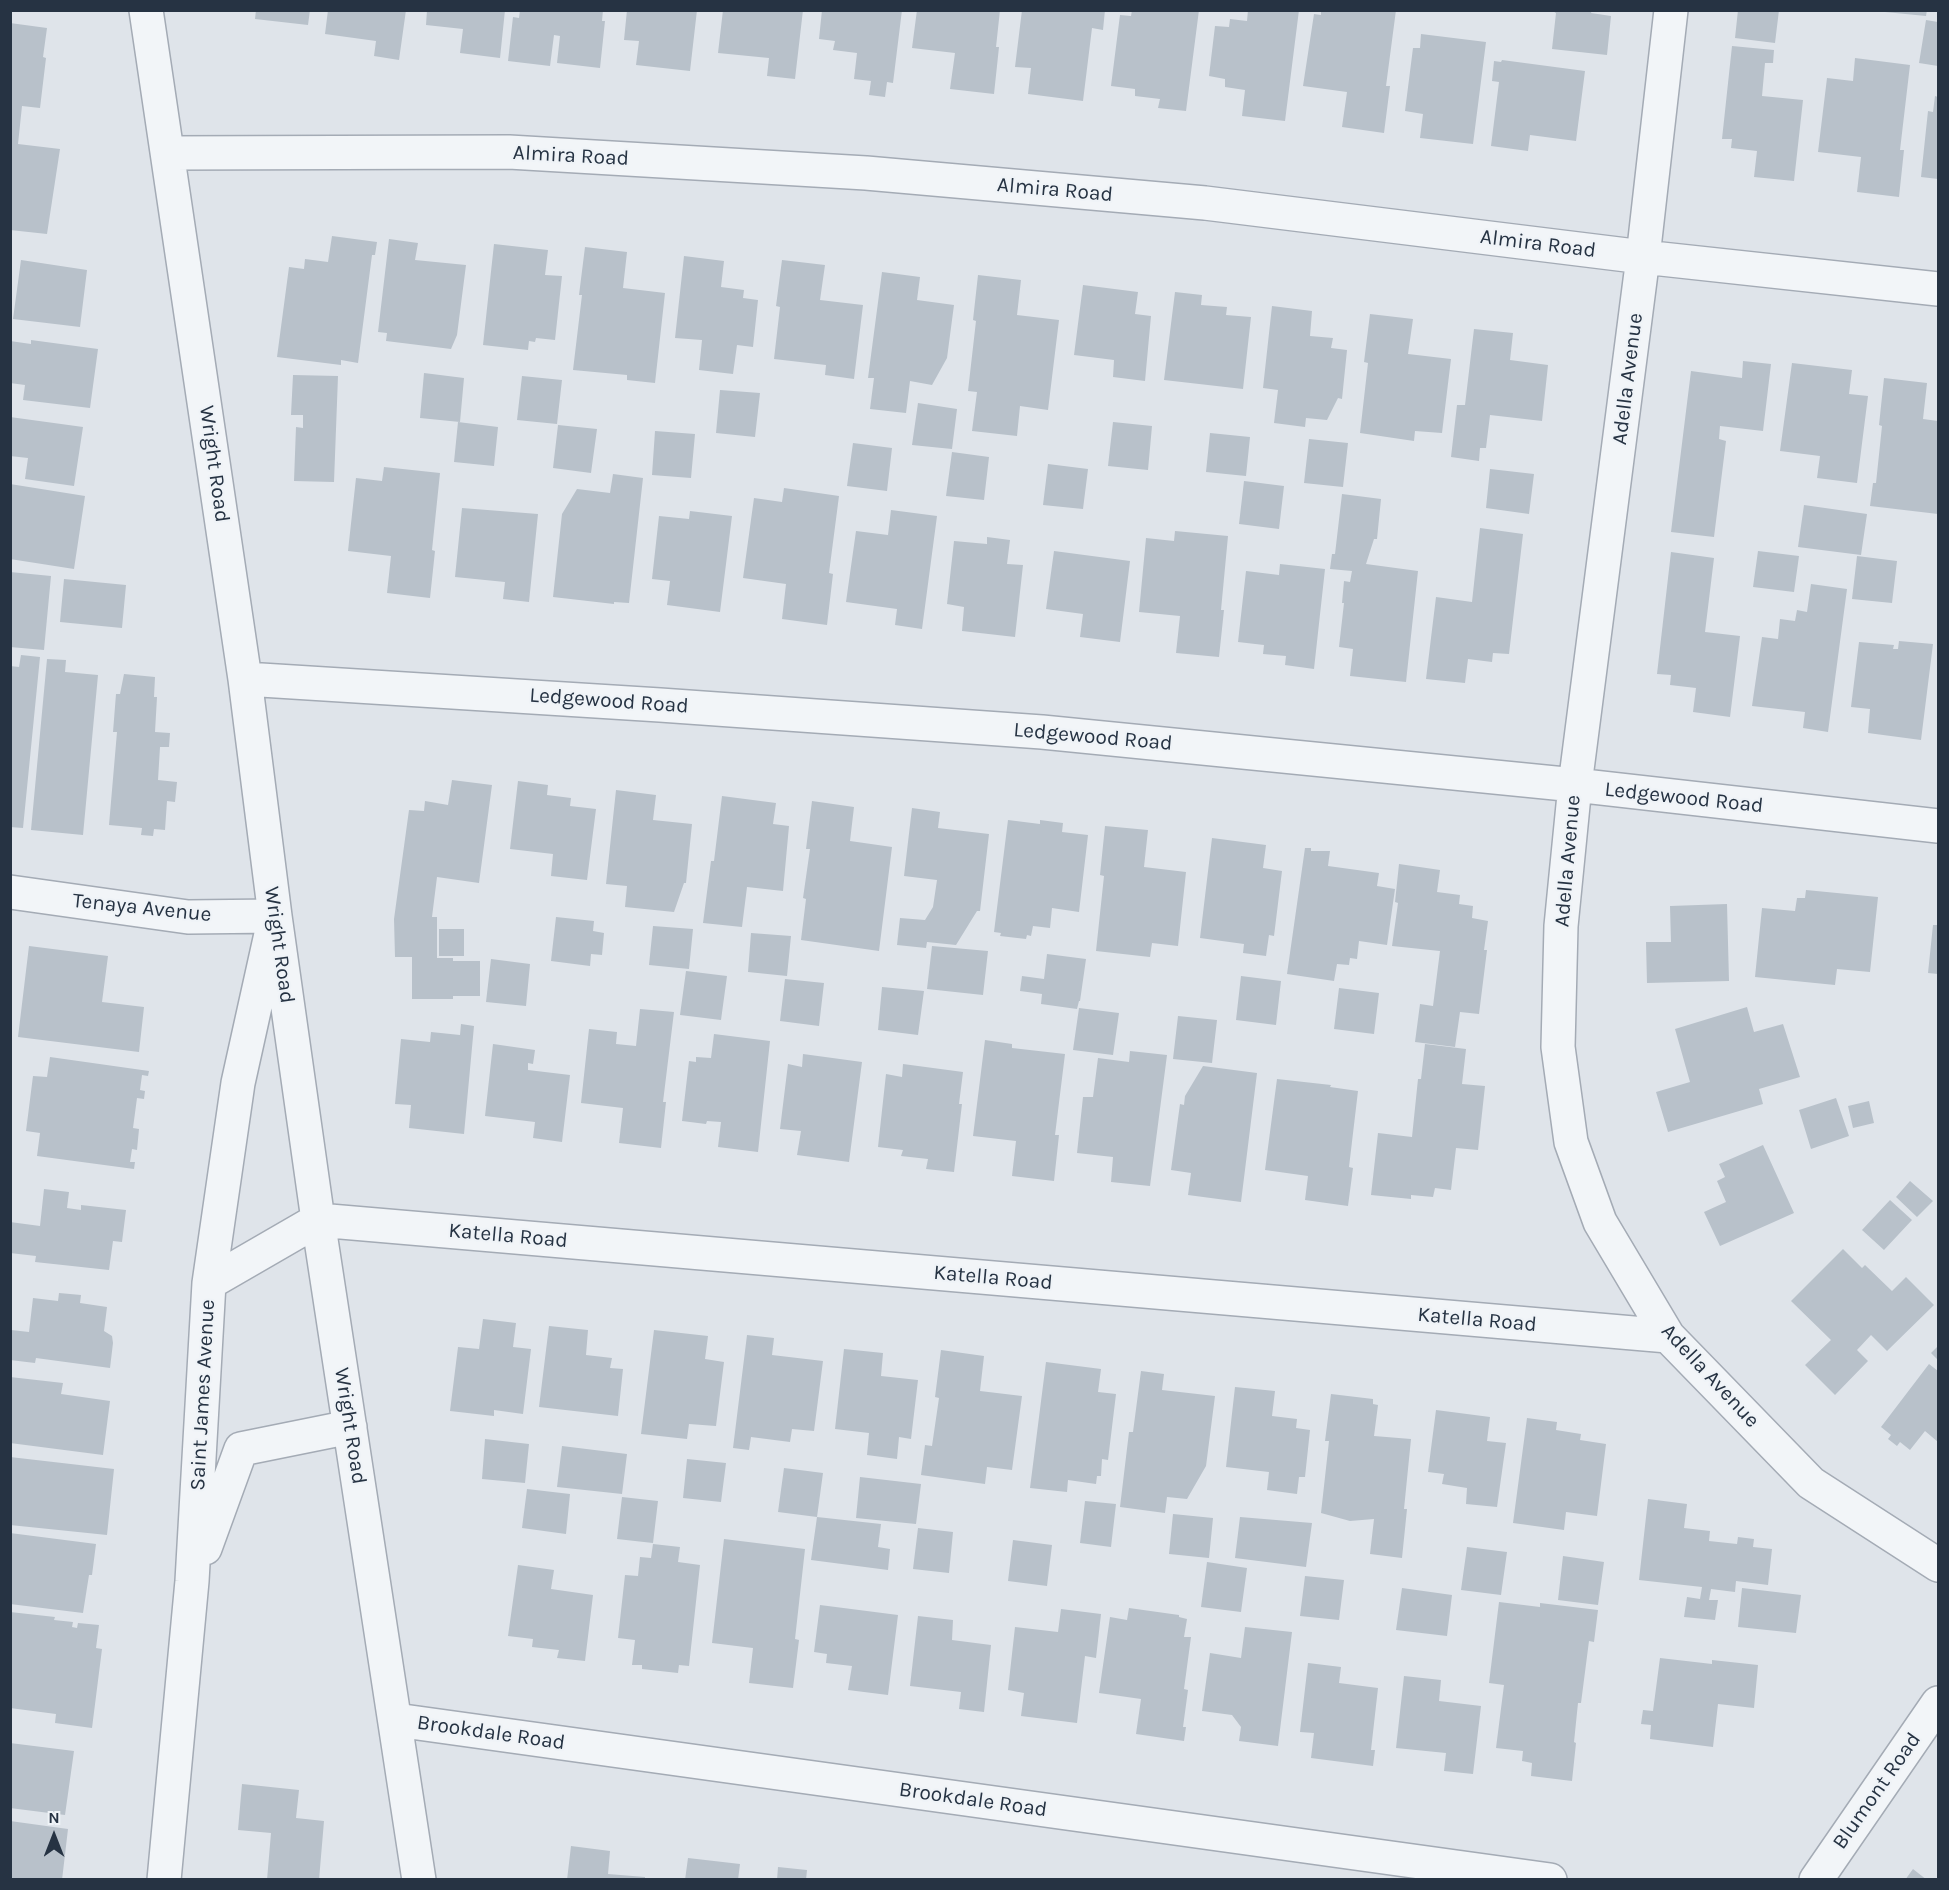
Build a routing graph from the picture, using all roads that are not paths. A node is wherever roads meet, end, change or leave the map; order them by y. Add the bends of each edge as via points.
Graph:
1 (146, 10) edge
2 (1671, 10) edge
3 (168, 153) junction
4 (1643, 257) junction
5 (1938, 289) edge
6 (245, 679) junction
7 (1575, 785) junction
8 (1938, 826) edge
9 (10, 892) edge
10 (275, 916) junction
11 (318, 1220) junction
12 (209, 1283) junction
13 (1668, 1336) junction
14 (350, 1427) junction
15 (1938, 1565) edge
16 (192, 1581) junction
17 (1938, 1703) edge
18 (396, 1720) junction
19 (164, 1880) edge
20 (419, 1880) edge
21 (1550, 1880) edge
22 (1816, 1880) edge

1 - 3 street, Wright Road
2 - 4 street, Adella Avenue
3 - 4 street, Almira Road via 509,152 866,173 1205,203
3 - 6 street, Wright Road
4 - 5 street, Almira Road
4 - 7 street, Adella Avenue
6 - 7 street, Ledgewood Road via 1042,732
6 - 10 street, Wright Road
7 - 8 street, Ledgewood Road
7 - 13 street, Adella Avenue via 1561,926 1558,1047 1570,1142 1600,1222
9 - 10 street, Tenaya Avenue via 188,917
10 - 11 street, Wright Road
10 - 12 street, Saint James Avenue via 238,1083
11 - 12 street
11 - 13 street, Katella Road
11 - 14 street, Wright Road
12 - 16 street, Saint James Avenue
13 - 15 street, Adella Avenue via 1811,1483
14 - 16 street via 241,1449
14 - 18 street, Wright Road
16 - 19 street, Saint James Avenue
17 - 22 street, Blumont Road
18 - 20 street, Wright Road
18 - 21 street, Brookdale Road

